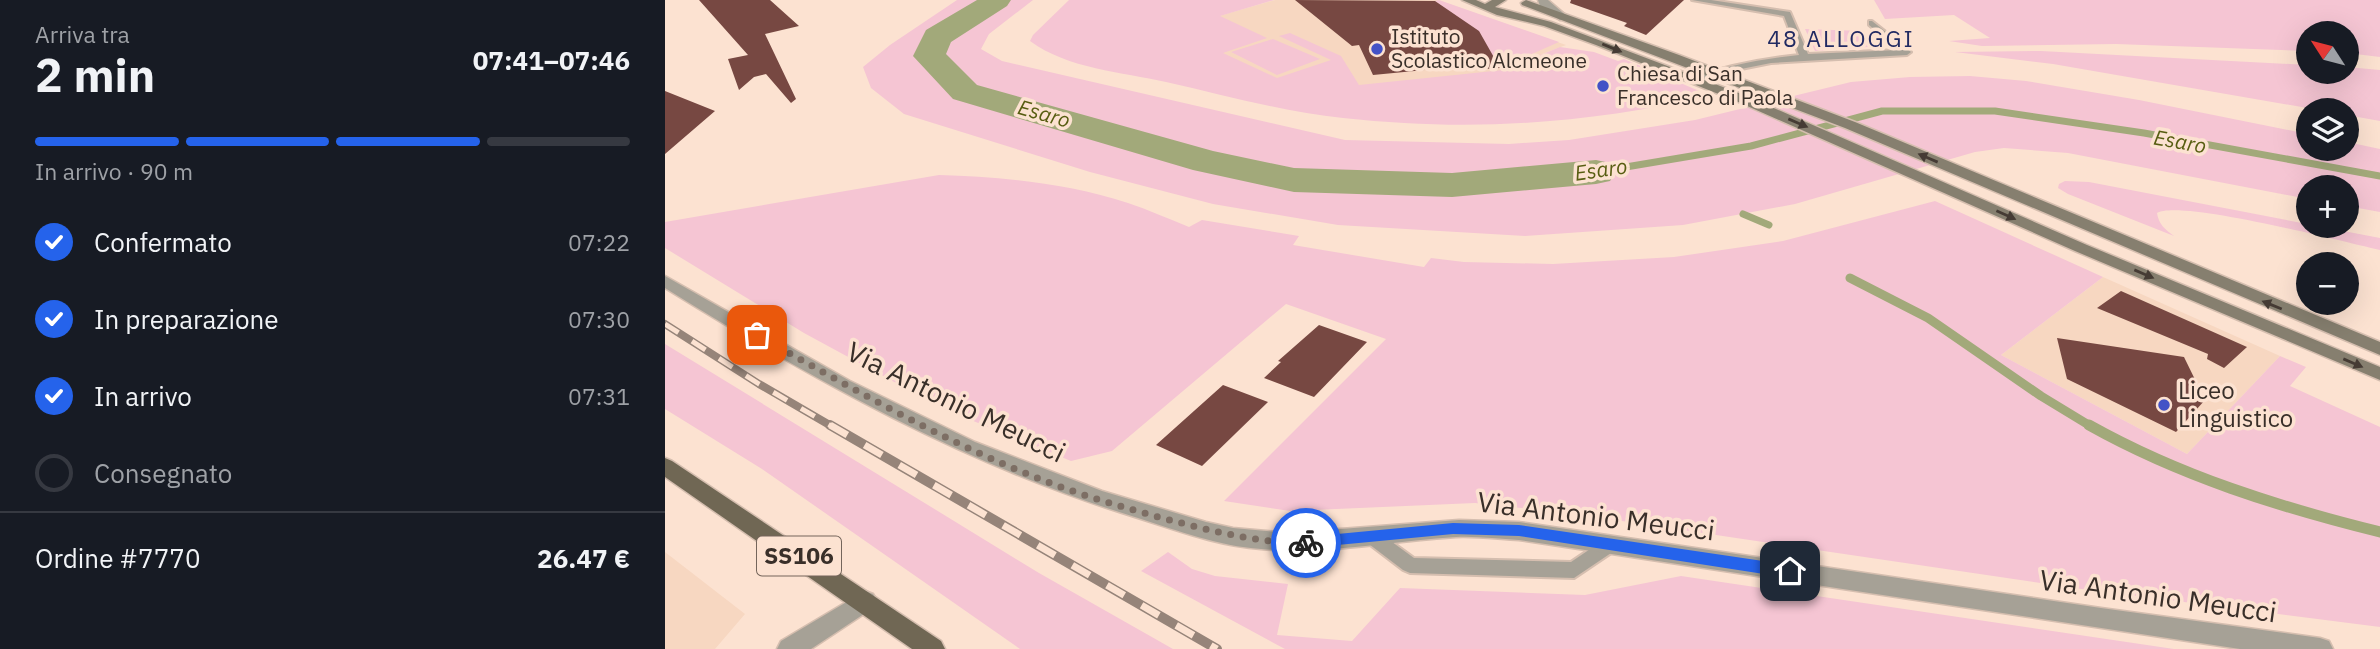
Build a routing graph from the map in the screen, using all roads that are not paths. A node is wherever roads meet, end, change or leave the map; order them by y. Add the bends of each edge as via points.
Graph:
1 (1467, 0) edge
2 (1543, 0) edge
3 (1696, 0) edge
4 (1521, 1) edge
5 (1497, 7) edge
6 (1564, 18) junction
7 (1872, 23) dead end
8 (1805, 58) junction
9 (1713, 71) junction
10 (1693, 80) junction
11 (665, 281) edge
12 (2380, 349) edge
13 (2380, 374) edge
14 (665, 466) edge
15 (1371, 536) junction
16 (1611, 544) junction
17 (865, 601) junction
18 (790, 649) edge
19 (932, 649) edge
20 (2320, 649) edge

1 - 5 street
2 - 6 street
3 - 8 lane via 1787,14
4 - 5 street via 1528,7 1523,11
4 - 6 street
5 -> 10 street
6 - 9 street
7 - 8 lane via 1907,52
8 - 9 lane
9 - 10 lane
12 -> 9 street
10 -> 13 street
11 - 15 street, Via Antonio Meucci via 875,401 1045,481 1233,537 1304,543
14 - 17 main road, SS106
15 - 16 street, Via Antonio Meucci via 1453,528
15 - 16 lane via 1410,565 1574,570
16 - 20 street, Via Antonio Meucci
17 - 18 street
17 - 19 main road, SS106

